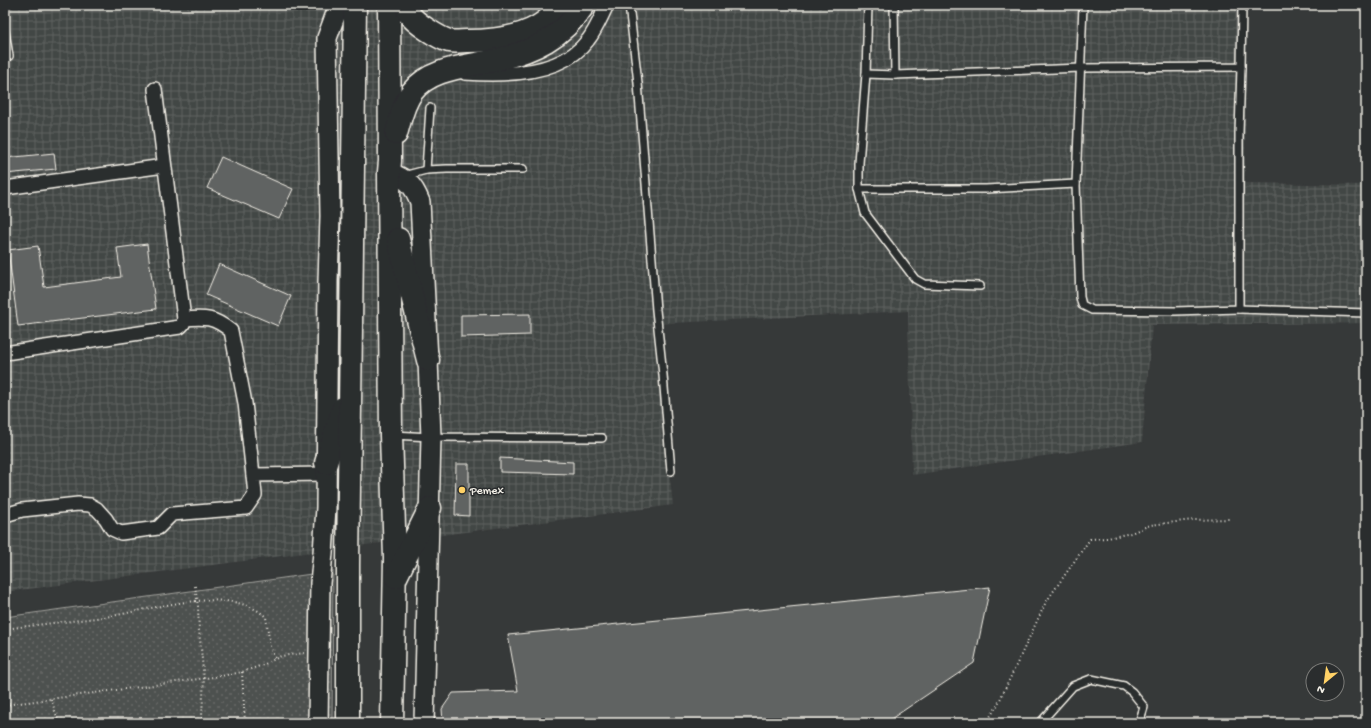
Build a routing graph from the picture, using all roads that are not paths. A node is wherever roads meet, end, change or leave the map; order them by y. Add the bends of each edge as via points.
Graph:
1 (339, 5) edge
2 (346, 5) edge
3 (355, 5) edge
4 (389, 5) edge
5 (406, 5) edge
6 (560, 5) edge
7 (584, 5) edge
8 (607, 5) edge
9 (629, 5) edge
10 (868, 5) edge
11 (894, 5) edge
12 (1083, 5) edge
13 (1242, 5) edge
14 (5, 32) edge
15 (9, 56) dead end
16 (1241, 67) junction
17 (1081, 68) junction
18 (441, 72) junction
19 (354, 74) junction
20 (866, 74) junction
21 (894, 74) junction
22 (154, 89) dead end
23 (430, 108) dead end
24 (164, 166) junction
25 (523, 169) dead end
26 (393, 170) junction
27 (426, 170) junction
28 (1076, 184) junction
29 (5, 188) edge
30 (859, 188) junction
31 (390, 205) junction
32 (980, 286) dead end
33 (1240, 309) junction
34 (1366, 312) edge
35 (184, 320) junction
36 (5, 353) edge
37 (428, 360) junction
38 (350, 388) junction
39 (391, 435) junction
40 (431, 437) junction
41 (602, 438) dead end
42 (326, 468) junction
43 (672, 471) dead end
44 (253, 475) junction
45 (430, 508) junction
46 (5, 515) edge
47 (394, 582) junction
48 (318, 723) edge
49 (348, 723) edge
50 (392, 723) edge
51 (424, 723) edge
52 (1040, 723) edge
53 (1139, 723) edge

1 - 42 main road via 327,38 330,216
2 - 19 highway via 347,52
3 - 19 highway
4 - 26 highway
5 - 6 highway via 409,14 426,29 449,41 482,41 500,39 543,24
7 - 18 highway via 571,23 557,35 535,47 496,60
8 - 18 street via 595,30 582,48 572,56 548,67 512,74
9 - 43 lane
10 - 20 lane
11 - 21 lane
12 - 17 lane
13 - 16 lane
14 - 15 lane
16 - 17 lane
16 - 33 lane
17 - 21 lane
17 - 28 lane
18 - 26 highway via 422,82 407,100 402,113
19 - 38 highway
20 - 21 lane
20 - 30 lane
22 - 24 street
23 - 27 lane
24 - 29 street
24 - 35 street
25 - 27 lane
26 - 27 lane
26 - 31 highway
26 - 37 main road via 415,188 420,202
28 - 30 lane via 986,188
28 - 33 lane via 1082,305 1092,310
30 - 32 lane via 864,213 915,279 924,284
31 - 37 highway
31 - 39 highway
33 - 34 lane
35 - 36 street via 180,327
35 - 44 street via 200,317 214,320 231,331 245,403
37 - 40 main road
38 - 42 highway
38 - 49 highway
39 - 40 lane
39 - 47 highway
40 - 41 lane
40 - 45 main road
42 - 44 street
42 - 48 main road via 320,583
44 - 46 street via 255,495 246,508 172,514 158,528 121,533 112,529 97,509 90,505 22,510
45 - 47 highway
45 - 51 main road
47 - 50 highway
52 - 53 lane via 1073,686 1091,679 1124,686 1132,692 1144,707

